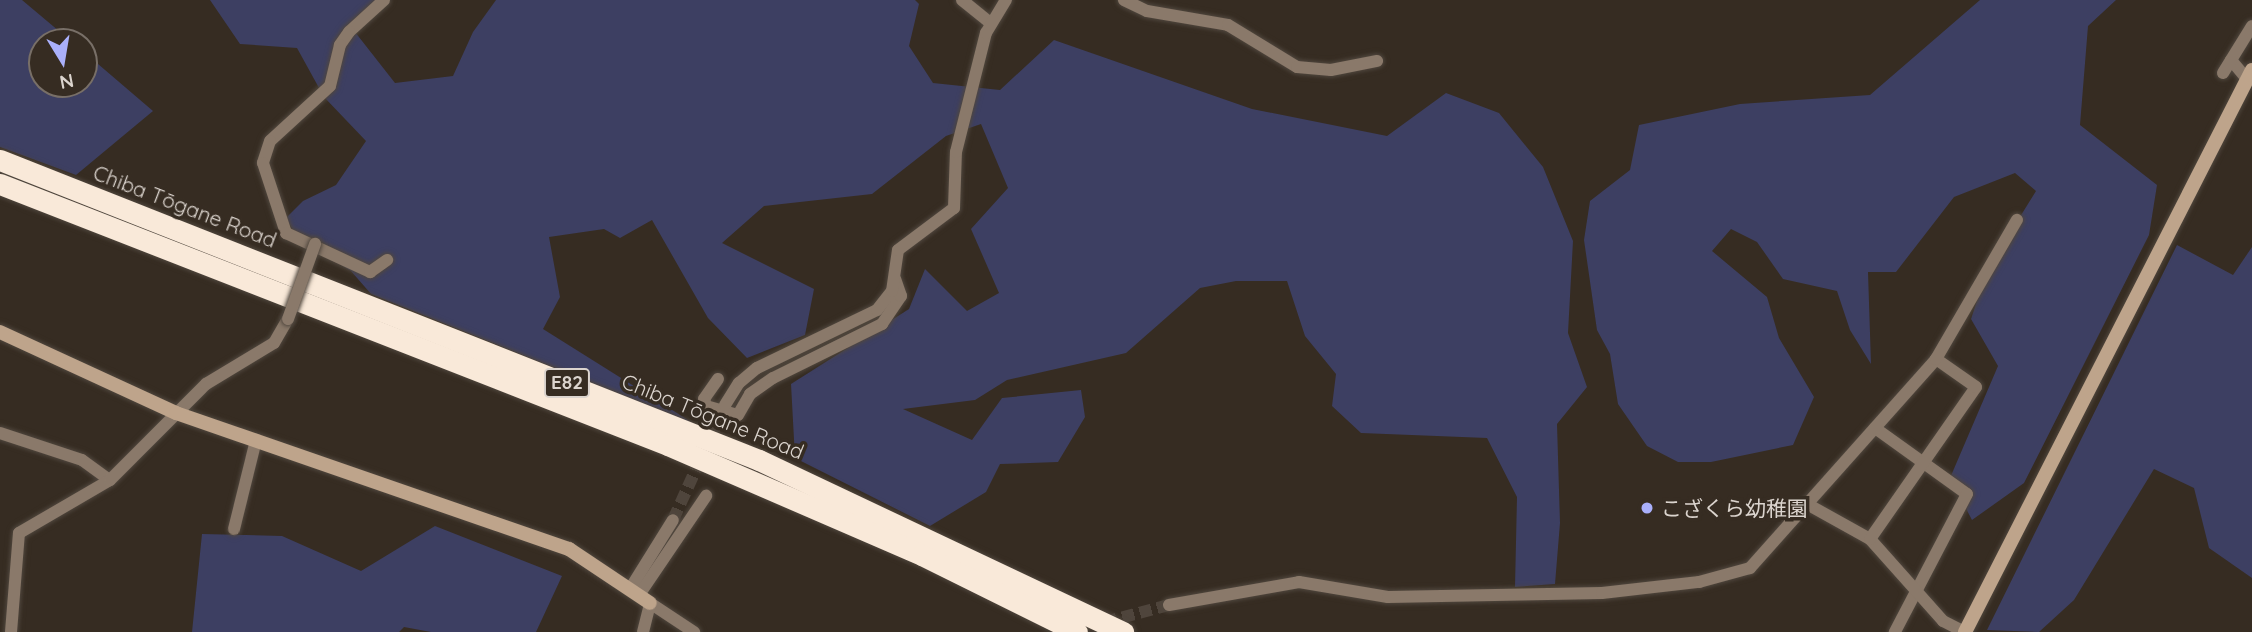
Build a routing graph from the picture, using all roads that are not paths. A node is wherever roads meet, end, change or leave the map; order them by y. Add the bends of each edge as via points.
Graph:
1 (384, 0) edge
2 (962, 0) edge
3 (1006, 0) edge
4 (1124, 0) edge
5 (990, 23) junction
6 (2252, 26) edge
7 (2231, 60) junction
8 (1377, 61) dead end
9 (2223, 73) dead end
10 (2249, 75) edge
11 (0, 160) edge
12 (0, 184) edge
13 (2017, 220) dead end
14 (315, 244) junction
15 (387, 261) dead end
16 (894, 279) junction
17 (0, 332) edge
18 (1936, 359) junction
19 (718, 379) dead end
20 (725, 405) tunnel mouth
21 (176, 413) junction
22 (1875, 428) junction
23 (0, 433) edge
24 (256, 440) junction
25 (1923, 465) junction
26 (110, 480) junction
27 (706, 496) dead end
28 (1807, 504) junction
29 (673, 520) tunnel mouth
30 (234, 529) dead end
31 (1870, 539) junction
32 (1914, 592) junction
33 (640, 596) junction
34 (1169, 605) tunnel mouth
35 (11, 632) edge
36 (643, 632) edge
37 (694, 632) edge
38 (1077, 632) edge
39 (1123, 632) tunnel mouth
40 (1895, 632) edge
41 (1965, 632) edge

1 - 14 street via 349,32 340,45 330,86 270,141 263,163 286,233
2 - 5 street
3 - 5 street
4 - 8 street via 1147,10 1228,25 1297,67 1331,70
5 - 16 street via 956,152 954,208 898,250
6 - 7 street
7 - 9 street
7 - 10 street
10 - 41 street
11 - 39 highway, Chiba Tōgane Road / E82 via 760,460
12 - 38 highway, Chiba Tōgane Road / E82 via 668,444 922,555
13 - 18 street
14 - 15 street via 370,272
14 - 21 street, bridge via 288,318 274,342 206,384
16 - 19 street via 901,296 882,324 773,378 750,394 738,415 706,406 704,399
16 - 20 street via 887,301 877,310 757,368 739,383
17 - 21 street
18 - 22 street
18 - 25 street via 1976,387
21 - 24 street
21 - 26 street
22 - 25 street
22 - 28 street
23 - 26 street via 72,456
24 - 30 street
24 - 33 street via 569,549
25 - 31 street
25 - 32 street via 1967,494
26 - 35 street via 19,533
27 - 33 street
28 - 31 street
28 - 34 street via 1750,568 1699,582 1602,593 1468,599 1388,597 1299,582
29 - 33 street
31 - 32 street
32 - 40 street
32 - 41 street via 1943,621
33 - 36 street
33 - 37 street

